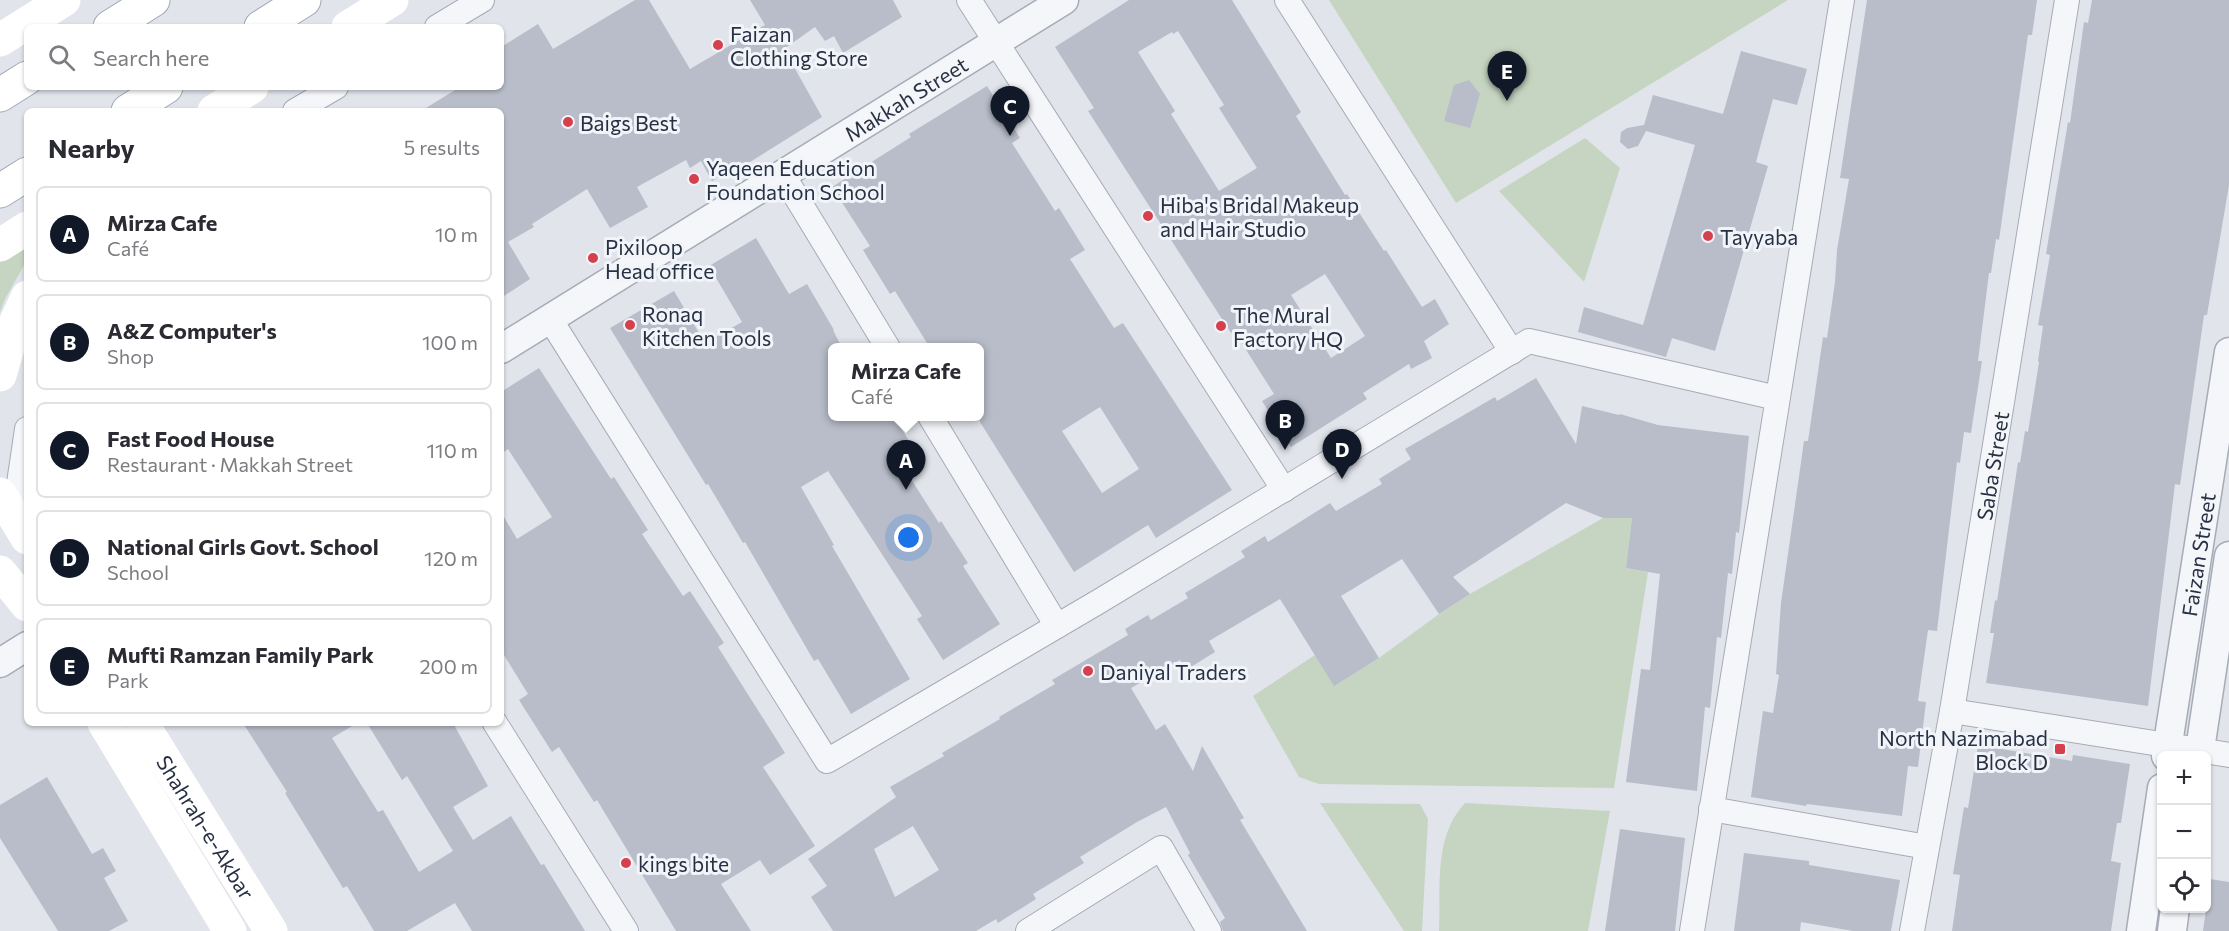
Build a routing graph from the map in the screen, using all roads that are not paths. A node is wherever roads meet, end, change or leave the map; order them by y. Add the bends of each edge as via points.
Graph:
1 (64, 0) edge
2 (153, 0) edge
3 (304, 0) edge
4 (392, 0) edge
5 (482, 0) edge
6 (969, 0) edge
7 (1064, 0) edge
8 (1287, 0) edge
9 (1842, 0) edge
10 (2067, 0) edge
11 (354, 23) edge
12 (26, 24) edge
13 (115, 24) edge
14 (266, 24) edge
15 (442, 24) edge
16 (24, 25) edge
17 (0, 40) edge
18 (996, 42) junction
19 (24, 80) edge
20 (161, 90) edge
21 (247, 90) edge
22 (331, 90) edge
23 (0, 95) edge
24 (133, 108) edge
25 (219, 108) edge
26 (301, 108) edge
27 (783, 175) junction
28 (24, 176) edge
29 (0, 191) edge
30 (24, 230) edge
31 (0, 244) edge
32 (24, 304) edge
33 (550, 319) junction
34 (885, 343) edge
35 (504, 347) edge
36 (1512, 352) junction
37 (2229, 352) edge
38 (0, 375) edge
39 (1777, 398) junction
40 (932, 421) edge
41 (24, 449) edge
42 (1284, 490) junction
43 (14, 516) edge
44 (2229, 556) edge
45 (0, 572) edge
46 (24, 601) edge
47 (1058, 626) junction
48 (24, 648) edge
49 (0, 663) edge
50 (1952, 711) junction
51 (106, 726) edge
52 (144, 726) edge
53 (497, 726) edge
54 (2167, 751) edge
55 (2199, 751) edge
56 (2211, 754) edge
57 (2229, 755) edge
58 (2160, 805) edge
59 (1712, 809) junction
60 (1928, 847) junction
61 (2174, 913) edge
62 (230, 931) edge
63 (271, 931) edge
64 (626, 931) edge
65 (1028, 931) edge
66 (1209, 931) edge
67 (1692, 931) edge
68 (1912, 931) edge
69 (2141, 931) edge
70 (2172, 931) edge

1 - 12 main road
2 - 13 main road
3 - 14 main road
4 - 11 main road
5 - 15 street
6 - 18 street
7 - 18 street, Makkah Street
8 - 36 street
9 - 39 street
10 - 50 street, Saba Street
16 - 17 main road
18 - 27 street, Makkah Street
18 - 42 street
19 - 23 main road
20 - 24 main road
21 - 25 main road
22 - 26 street
27 - 33 street, Makkah Street
27 - 34 street
28 - 29 main road
30 - 31 main road
32 - 38 main road
33 - 35 street, Makkah Street
33 - 47 street via 827,761
36 - 39 street via 1529,341
36 - 42 street
37 - 54 street, Faizan Street
39 - 59 street
40 - 47 street
41 - 43 street
42 - 47 street
44 - 55 street, Faizan Street
45 - 46 main road
48 - 49 street
50 - 54 street
50 - 60 street, Saba Street
51 - 62 main road, Shahrah-e-Akbar
52 - 63 main road, Shahrah-e-Akbar
53 - 64 street
56 - 57 street
58 - 69 street
59 - 60 street
59 - 67 street
60 - 68 street, Saba Street
61 - 70 street
65 - 66 street via 1161,848

